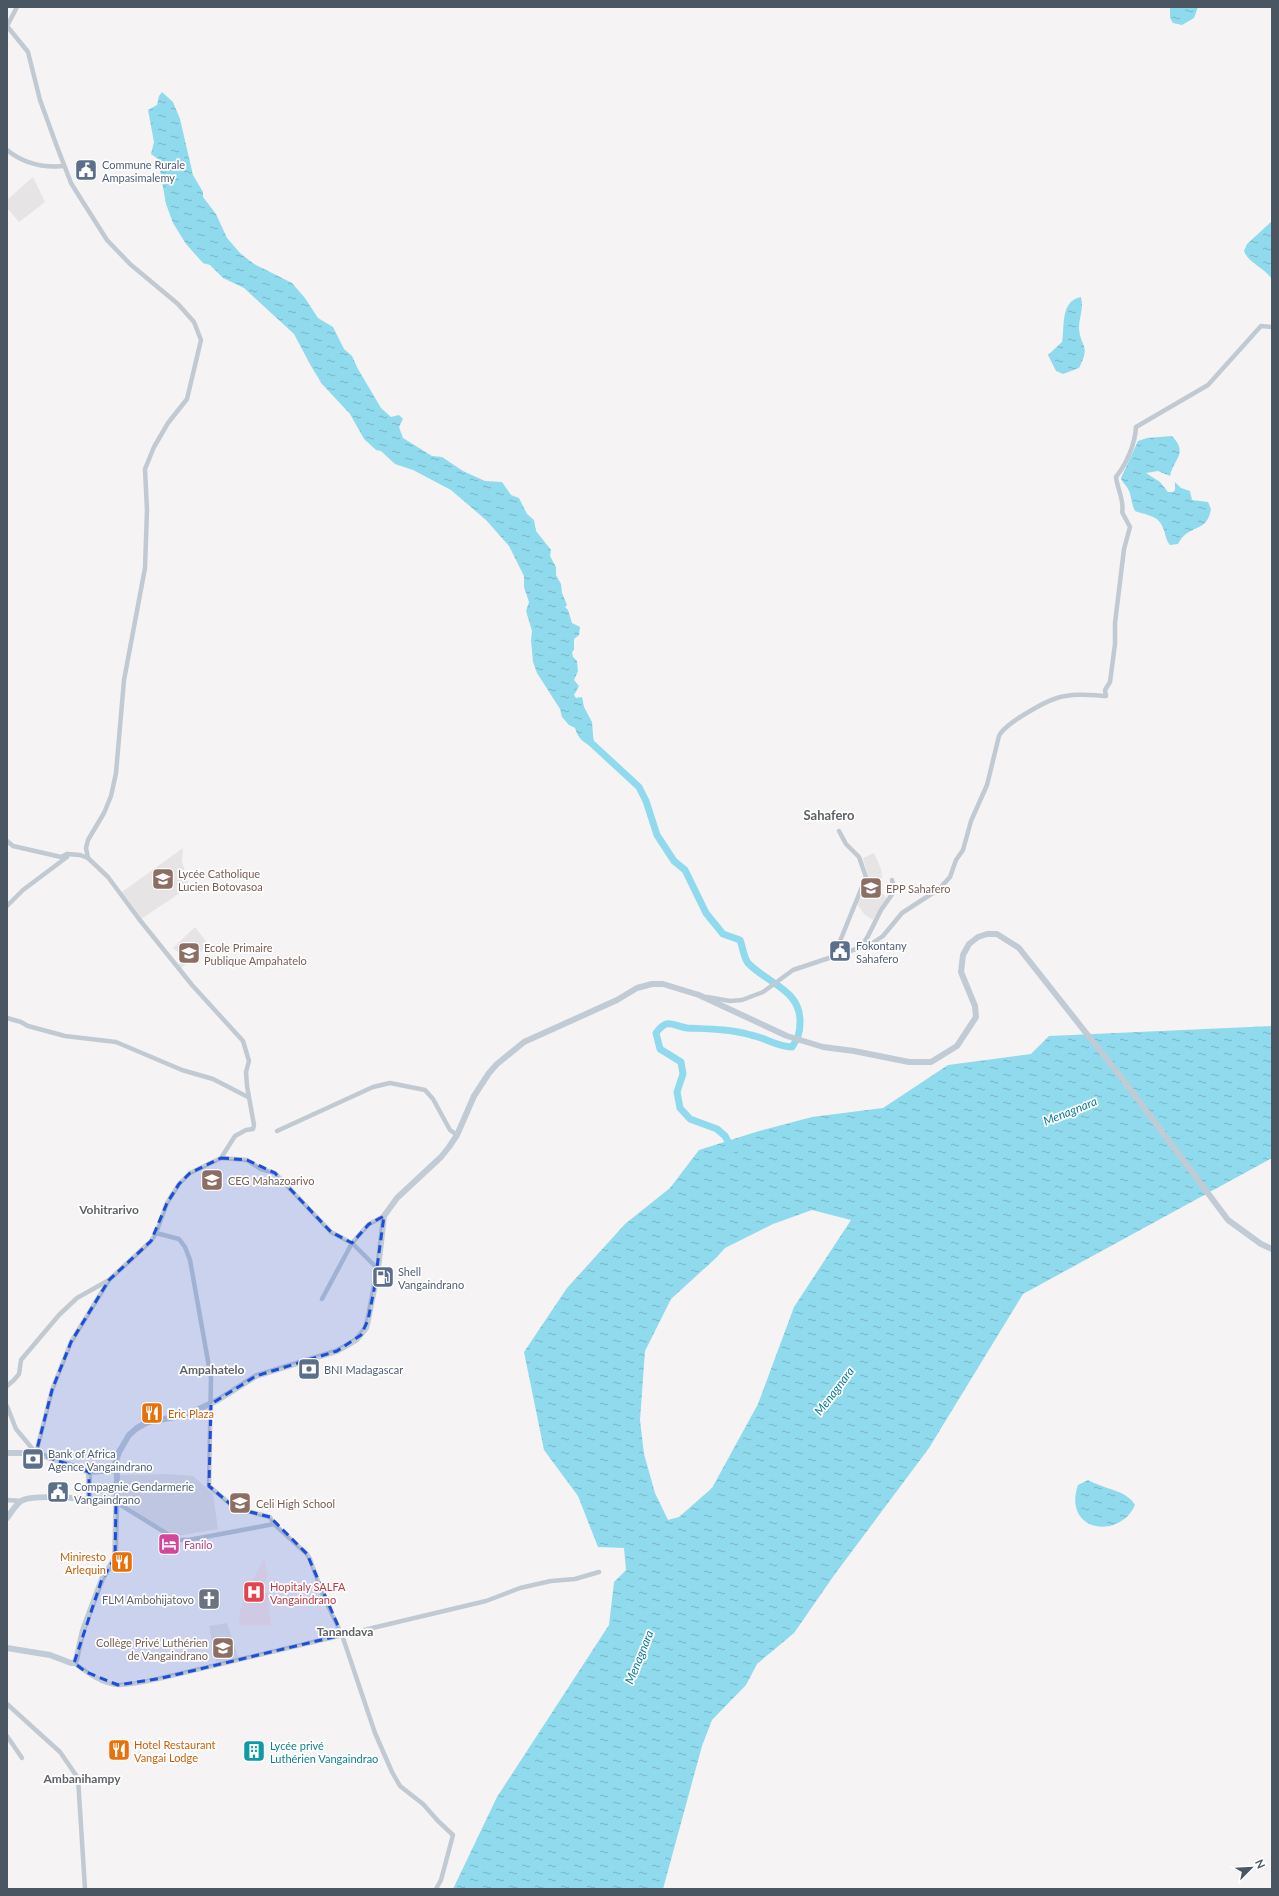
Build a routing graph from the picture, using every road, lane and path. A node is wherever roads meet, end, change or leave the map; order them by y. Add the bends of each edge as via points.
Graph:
1 (17, 7) edge
2 (7, 150) edge
3 (64, 166) junction
4 (1272, 327) edge
5 (839, 831) dead end
6 (7, 842) edge
7 (7, 846) edge
8 (13, 846) junction
9 (67, 854) junction
10 (88, 858) junction
11 (892, 880) dead end
12 (7, 906) edge
13 (861, 948) junction
14 (834, 956) junction
15 (699, 995) junction
16 (7, 1018) edge
17 (248, 1097) junction
18 (277, 1131) dead end
19 (457, 1135) junction
20 (221, 1158) junction
21 (384, 1216) junction
22 (156, 1233) junction
23 (352, 1243) junction
24 (1272, 1249) edge
25 (378, 1269) junction
26 (110, 1280) junction
27 (322, 1299) dead end
28 (7, 1386) edge
29 (210, 1404) junction
30 (7, 1406) edge
31 (7, 1453) edge
32 (36, 1453) junction
33 (115, 1470) junction
34 (89, 1472) junction
35 (7, 1500) edge
36 (89, 1500) junction
37 (22, 1501) junction
38 (116, 1502) junction
39 (7, 1518) edge
40 (274, 1524) junction
41 (599, 1572) dead end
42 (342, 1635) junction
43 (7, 1648) edge
44 (74, 1663) junction
45 (7, 1704) edge
46 (7, 1736) edge
47 (22, 1758) dead end
48 (85, 1889) edge
49 (436, 1889) edge

1 - 3 street via 7,26 28,52 40,100
2 - 3 street via 16,158 36,166
3 - 10 street via 108,240 130,264 178,304 194,322 201,340 187,399 168,423 154,447 145,470 145,568 124,680 116,773 104,813 88,840
4 - 13 street via 1261,326 1208,385 1136,427 1135,438 1124,467 1116,477 1124,508 1122,512 1130,527 1124,549 1115,644 1110,682 1105,690 1106,696 1058,698 1016,720 1002,731 988,785 950,877 939,889 902,913 883,936
5 - 14 street via 846,844 859,857 866,877
6 - 8 street
7 - 8 street
8 - 9 street via 61,857
9 - 10 street
9 - 12 street via 67,857 22,890
10 - 17 street via 108,877 192,985 243,1041 249,1062 246,1072
11 - 13 street via 893,893
13 - 14 street
14 - 15 street via 793,970 763,992 742,1000 730,1001
15 - 19 main road via 663,984 637,988 617,1000 524,1042 489,1073 474,1096
15 - 24 main road via 787,1036 823,1047 864,1052 909,1062 931,1062 957,1046 976,1017 975,1006 961,972 963,955 969,944 978,937 997,934 1019,948 1124,1081 1228,1220
16 - 17 street via 65,1036 116,1042 182,1070 213,1078
17 - 20 street via 253,1129 235,1136
18 - 19 street via 373,1087 390,1083 425,1090 433,1099 450,1130
19 - 21 main road via 441,1157 397,1198
20 - 22 street via 190,1173 179,1184 167,1203
20 - 23 street via 247,1160 261,1169 275,1173 331,1232
21 - 23 street via 368,1224
21 - 25 main road
22 - 26 street via 151,1241
22 - 29 street via 179,1238 190,1260 211,1378
23 - 25 street
23 - 27 street
25 - 29 main road via 367,1325 356,1340 337,1351 256,1376
26 - 28 street via 77,1298 59,1315 21,1360 19,1374
26 - 32 street via 71,1342 52,1390
29 - 33 main road via 186,1415 148,1422 137,1428 121,1446
29 - 40 street via 210,1486 235,1508 265,1514
30 - 32 street via 16,1429
31 - 32 main road
32 - 34 main road
33 - 34 main road
33 - 38 main road
34 - 36 main road
35 - 37 street
36 - 37 main road via 61,1497 29,1498
36 - 38 main road
37 - 39 main road
38 - 40 street via 177,1540
38 - 44 main road via 115,1558 102,1578
40 - 42 street via 307,1554
41 - 42 street via 575,1579 520,1588 486,1601
42 - 44 street via 162,1678 118,1685 86,1672
42 - 49 street via 375,1733 392,1772 400,1786 423,1804 453,1835 441,1880
43 - 44 main road via 50,1655
45 - 48 street via 60,1752 78,1778
46 - 47 street

